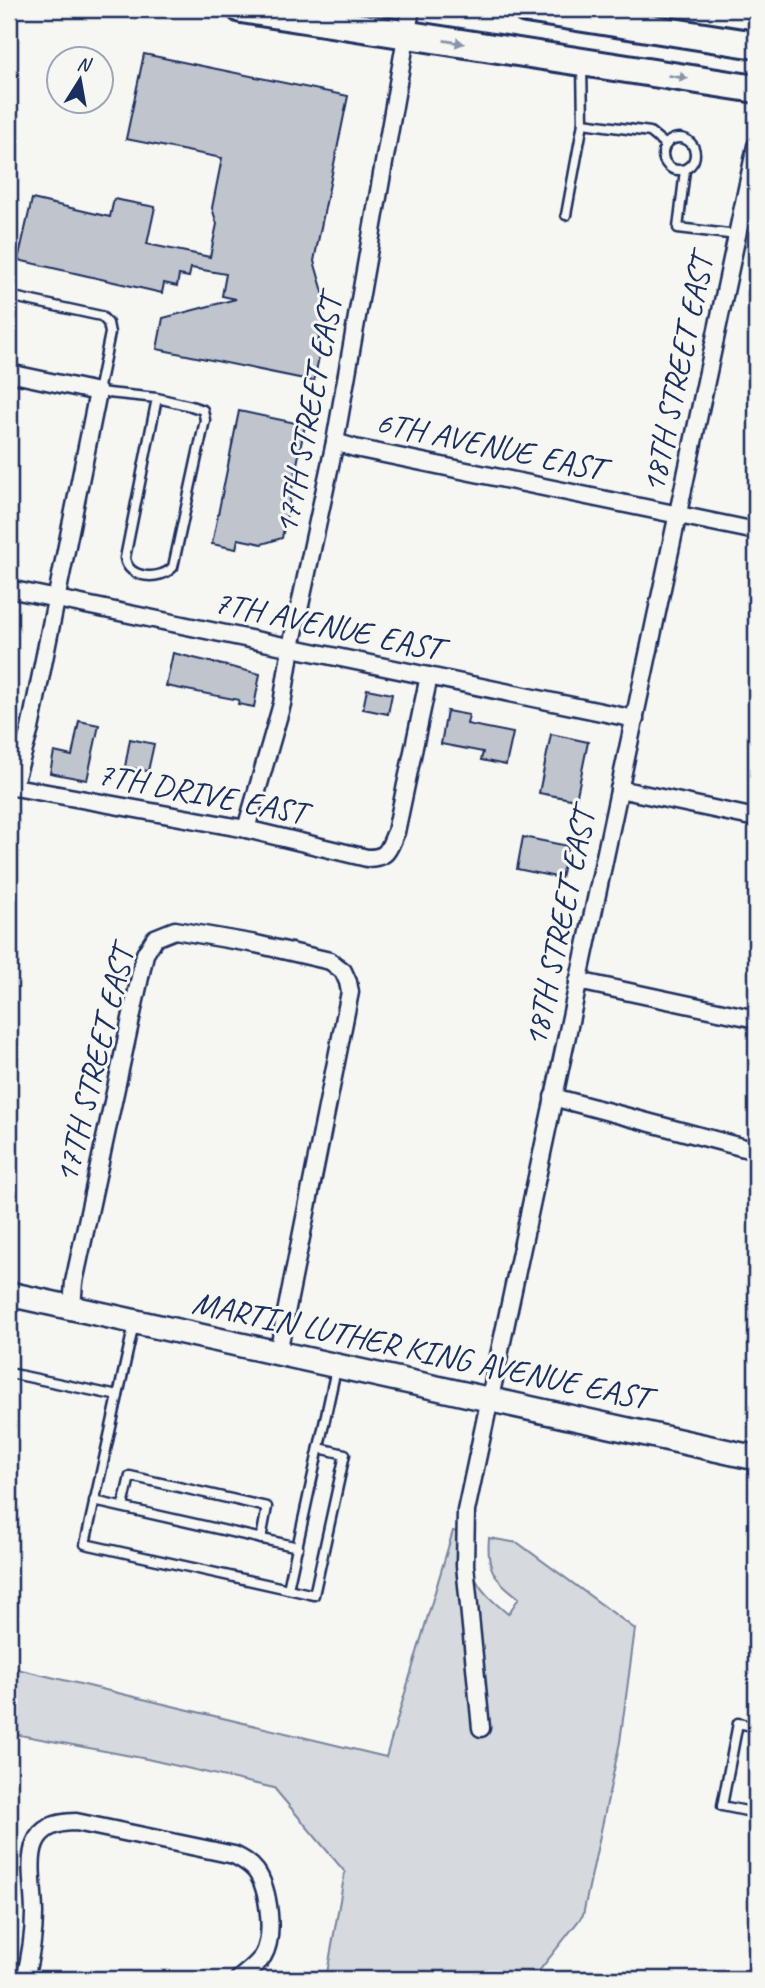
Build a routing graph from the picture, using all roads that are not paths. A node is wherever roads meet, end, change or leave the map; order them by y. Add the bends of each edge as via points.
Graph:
1 (241, 9) edge
2 (411, 9) edge
3 (526, 9) edge
4 (407, 35) junction
5 (756, 45) edge
6 (582, 62) junction
7 (756, 89) edge
8 (583, 123) junction
9 (666, 145) junction
10 (756, 146) edge
11 (685, 170) junction
12 (566, 215) dead end
13 (737, 235) junction
14 (9, 296) edge
15 (9, 373) edge
16 (98, 392) junction
17 (157, 398) junction
18 (335, 442) junction
19 (678, 514) junction
20 (756, 531) edge
21 (9, 589) edge
22 (56, 600) junction
23 (291, 647) junction
24 (429, 676) junction
25 (635, 719) junction
26 (11, 786) edge
27 (619, 789) junction
28 (756, 818) edge
29 (246, 829) junction
30 (578, 981) junction
31 (756, 1019) edge
32 (553, 1097) junction
33 (756, 1151) edge
34 (9, 1294) edge
35 (72, 1307) junction
36 (134, 1321) junction
37 (278, 1353) junction
38 (336, 1366) junction
39 (9, 1373) edge
40 (118, 1396) junction
41 (490, 1400) junction
42 (319, 1448) junction
43 (756, 1458) edge
44 (94, 1501) junction
45 (123, 1507) junction
46 (261, 1539) junction
47 (298, 1547) junction
48 (288, 1589) junction
49 (756, 1727) edge
50 (481, 1728) dead end
51 (756, 1813) edge
52 (24, 1979) edge
53 (239, 1979) edge

1 - 4 main road
2 - 4 street, 17TH STREET EAST
3 - 5 main road
4 -> 6 main road
4 - 18 street, 17TH STREET EAST
6 -> 7 main road
6 - 8 lane
8 - 9 lane via 650,132
8 - 12 lane
9 - 11 lane via 663,155 668,163 675,170
9 - 11 lane via 680,138 689,143 695,157
10 - 13 street, 18TH STREET EAST
11 - 13 lane via 678,228
13 - 19 street, 18TH STREET EAST
14 - 16 lane via 102,316 110,333
15 - 16 street
16 - 17 lane
16 - 22 street
17 - 17 lane via 203,411 205,420 173,567 156,576 132,572 125,558
18 - 19 street, 6TH AVENUE EAST
18 - 23 street, 17TH STREET EAST
19 - 20 street, 6TH AVENUE EAST
19 - 25 street, 18TH STREET EAST
21 - 22 street, 7TH AVENUE EAST
22 - 23 street, 7TH AVENUE EAST
22 - 26 street via 30,729
23 - 24 street, 7TH AVENUE EAST
23 - 29 street, 17TH STREET EAST via 282,704
24 - 25 street, 7TH AVENUE EAST
24 - 29 street, 7TH DRIVE EAST via 396,832 383,856 367,858
25 - 27 street, 18TH STREET EAST
26 - 29 street, 7TH DRIVE EAST
27 - 28 street
27 - 30 street, 18TH STREET EAST
30 - 31 street
30 - 32 street, 18TH STREET EAST
32 - 33 street
32 - 41 street, 18TH STREET EAST
34 - 35 street, MARTIN LUTHER KING AVENUE EAST
35 - 36 street, MARTIN LUTHER KING AVENUE EAST
35 - 37 street, 17TH STREET EAST via 145,954 155,938 174,930 256,944 330,961 343,971 350,992
36 - 37 street, MARTIN LUTHER KING AVENUE EAST
36 - 40 lane
37 - 38 street, MARTIN LUTHER KING AVENUE EAST
38 - 41 street, MARTIN LUTHER KING AVENUE EAST
38 - 42 lane
39 - 40 lane
40 - 44 lane
41 - 43 street, MARTIN LUTHER KING AVENUE EAST
41 - 50 street, 18TH STREET EAST via 467,1511 465,1565
42 - 47 lane
42 - 48 lane via 345,1454 314,1595
44 - 45 lane
44 - 48 lane via 85,1544
45 - 46 lane
45 - 46 lane via 130,1476 267,1507
46 - 47 lane
47 - 48 lane
49 - 51 lane via 738,1723 722,1806
52 - 53 street via 34,1916 32,1849 42,1832 62,1822 246,1860 262,1882 271,1932 263,1955

